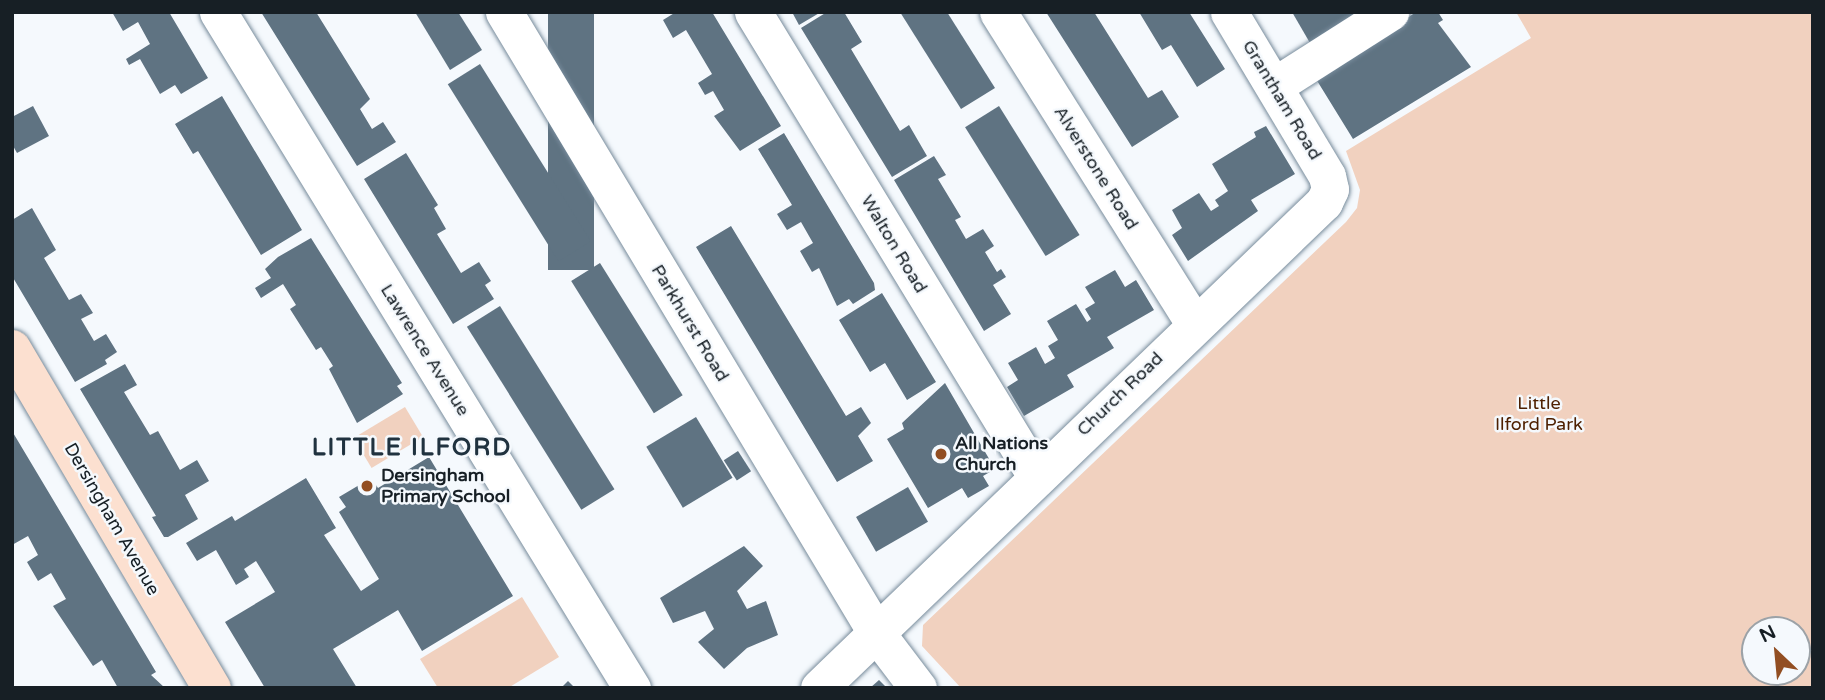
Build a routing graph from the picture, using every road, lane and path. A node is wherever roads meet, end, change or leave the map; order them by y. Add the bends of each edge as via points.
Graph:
1 (218, 12) edge
2 (504, 12) edge
3 (753, 12) edge
4 (998, 12) edge
5 (1229, 12) edge
6 (1390, 12) edge
7 (1274, 86) junction
8 (1330, 189) joint
9 (1194, 323) junction
10 (12, 349) edge
11 (1036, 476) junction
12 (877, 634) junction
13 (212, 688) edge
14 (632, 688) edge
15 (819, 688) edge
16 (918, 688) edge

1 - 14 street, Lawrence Avenue
2 - 12 street, Parkhurst Road
3 - 11 street, Walton Road
4 - 9 street, Alverstone Road
5 - 7 street, Grantham Road
6 - 7 street
7 - 8 street, Grantham Road via 1327,176
8 - 9 street, Church Road via 1324,202
9 - 11 street, Church Road
10 - 13 main road, Dersingham Avenue
11 - 12 street, Church Road
12 - 15 street, Church Road
12 - 16 street, Parkhurst Road

